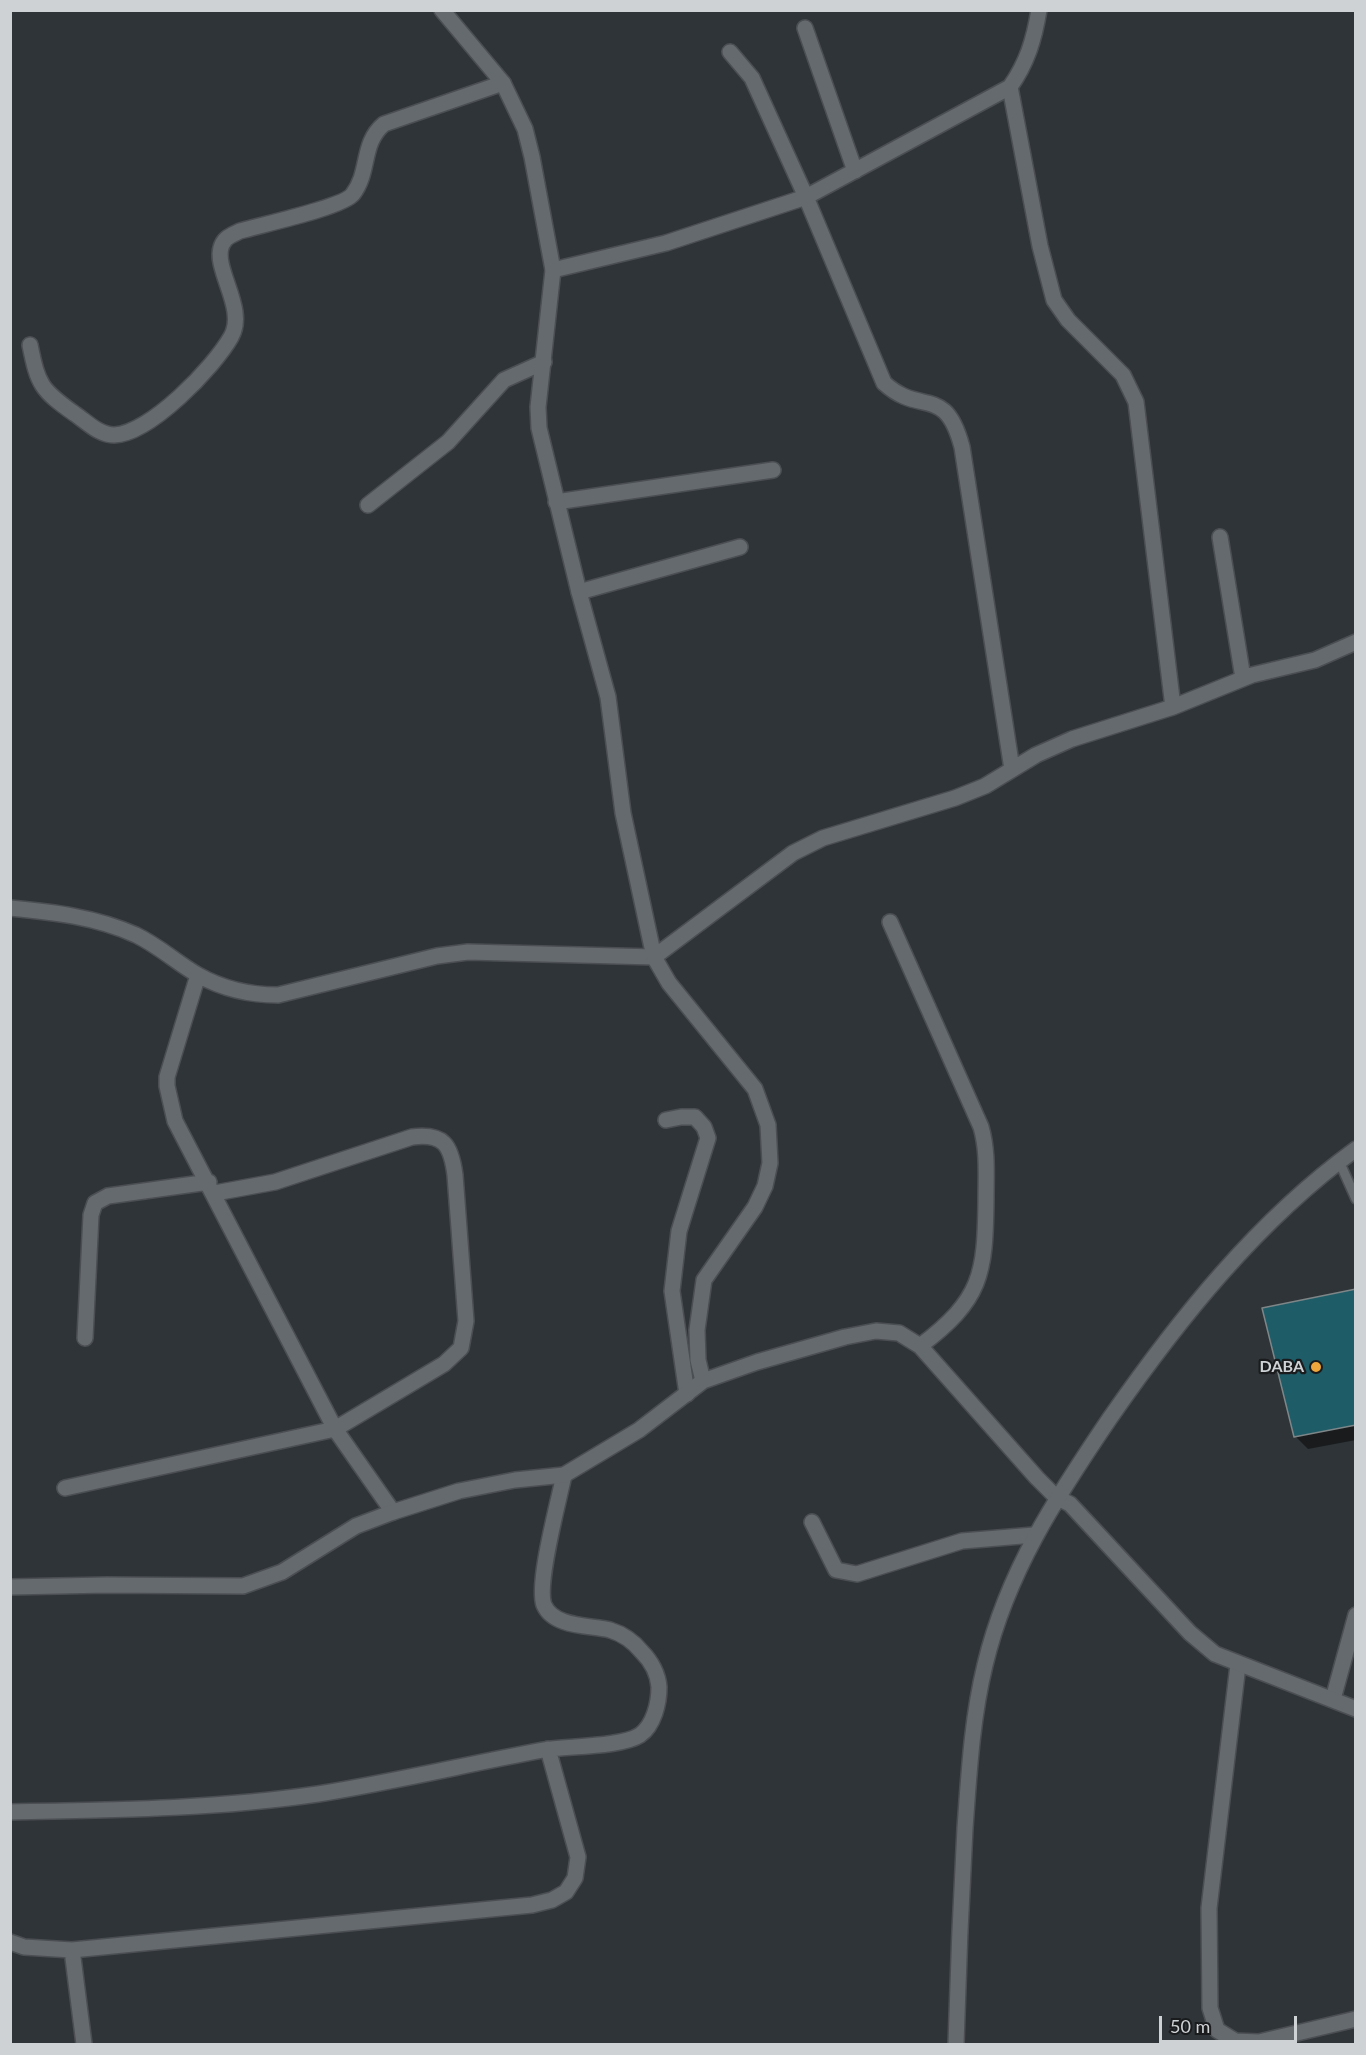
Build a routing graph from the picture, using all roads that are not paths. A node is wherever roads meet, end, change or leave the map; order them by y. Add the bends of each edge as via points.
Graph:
1 (442, 10) edge
2 (1039, 10) edge
3 (805, 28) dead end
4 (730, 52) dead end
5 (503, 83) junction
6 (1010, 87) junction
7 (855, 171) junction
8 (806, 197) junction
9 (553, 270) junction
10 (30, 345) dead end
11 (544, 362) junction
12 (773, 470) dead end
13 (556, 502) junction
14 (368, 505) dead end
15 (1220, 537) dead end
16 (740, 547) dead end
17 (579, 592) junction
18 (1356, 642) edge
19 (1243, 678) junction
20 (1173, 707) junction
21 (1012, 770) junction
22 (10, 908) edge
23 (890, 922) dead end
24 (654, 957) junction
25 (198, 975) junction
26 (666, 1120) dead end
27 (1356, 1149) edge
28 (1339, 1161) junction
29 (212, 1188) junction
30 (1356, 1198) edge
31 (85, 1338) dead end
32 (920, 1346) junction
33 (703, 1381) junction
34 (687, 1394) junction
35 (335, 1429) junction
36 (564, 1475) junction
37 (65, 1488) dead end
38 (1056, 1497) junction
39 (393, 1512) junction
40 (812, 1522) dead end
41 (1034, 1535) junction
42 (10, 1587) edge
43 (1356, 1615) edge
44 (1238, 1665) junction
45 (1333, 1699) junction
46 (1356, 1709) edge
47 (548, 1749) junction
48 (10, 1812) edge
49 (10, 1942) edge
50 (72, 1950) junction
51 (1356, 2019) edge
52 (84, 2044) edge
53 (956, 2044) edge

1 - 5 street
2 - 6 street via 1034,39 1023,68
3 - 7 street
4 - 8 street via 752,78
5 - 9 street via 530,147
5 - 10 street via 384,124 369,142 357,187 345,201 240,231 225,240 222,265 236,306 232,336 198,381 138,427 125,434 102,433 53,399 36,377
6 - 7 street
6 - 20 street via 1054,300 1068,320 1123,375 1136,402
7 - 8 street
8 - 9 street via 666,243
8 - 21 street via 884,383 897,395 942,407 957,426
9 - 11 street
11 - 13 street via 539,428
11 - 14 street via 504,380 448,442
12 - 13 street
13 - 17 street
15 - 19 street
16 - 17 street
17 - 24 street via 608,697 623,813
18 - 19 street via 1315,660
19 - 20 street
20 - 21 street via 1072,739
21 - 24 street via 985,786 823,838 794,853
22 - 25 street via 104,923 137,936
23 - 32 street via 966,1090 985,1142 985,1249 981,1272 958,1314
24 - 25 street via 468,952 278,995 229,989
24 - 33 street via 669,983 755,1089 768,1125 770,1163 765,1186 755,1207 704,1280 699,1301 698,1360
25 - 29 street via 167,1086 176,1121
26 - 34 street via 695,1118 708,1138 679,1231 672,1291
27 - 28 street
28 - 30 lane
28 - 38 street via 1269,1223 1196,1305 1131,1389
29 - 31 street via 108,1196 95,1203 91,1215
29 - 35 street
29 - 35 street via 275,1182 412,1137 430,1137 447,1145 455,1175 466,1321 461,1348 444,1364
32 - 33 street via 899,1333 876,1331 757,1362
32 - 38 street
33 - 34 street
34 - 36 street via 639,1430
35 - 37 street
35 - 39 street
36 - 39 street via 459,1491
36 - 47 street via 547,1557 544,1605 568,1623 610,1630 626,1637 649,1659 659,1685 655,1713 639,1736
38 - 41 street
38 - 44 street via 1078,1512 1190,1633 1215,1654
39 - 42 street via 357,1526 273,1576 243,1586
40 - 41 street via 836,1570 844,1574 857,1574 962,1541
41 - 53 street via 1003,1606 985,1663 978,1703 968,1780
43 - 45 street
44 - 45 street
44 - 51 street via 1209,1908 1210,2008 1217,2030 1235,2041 1259,2042
45 - 46 street
47 - 48 street via 318,1794 134,1809
47 - 50 street via 578,1857 575,1878 566,1892 552,1900
49 - 50 street via 24,1947
50 - 52 street

